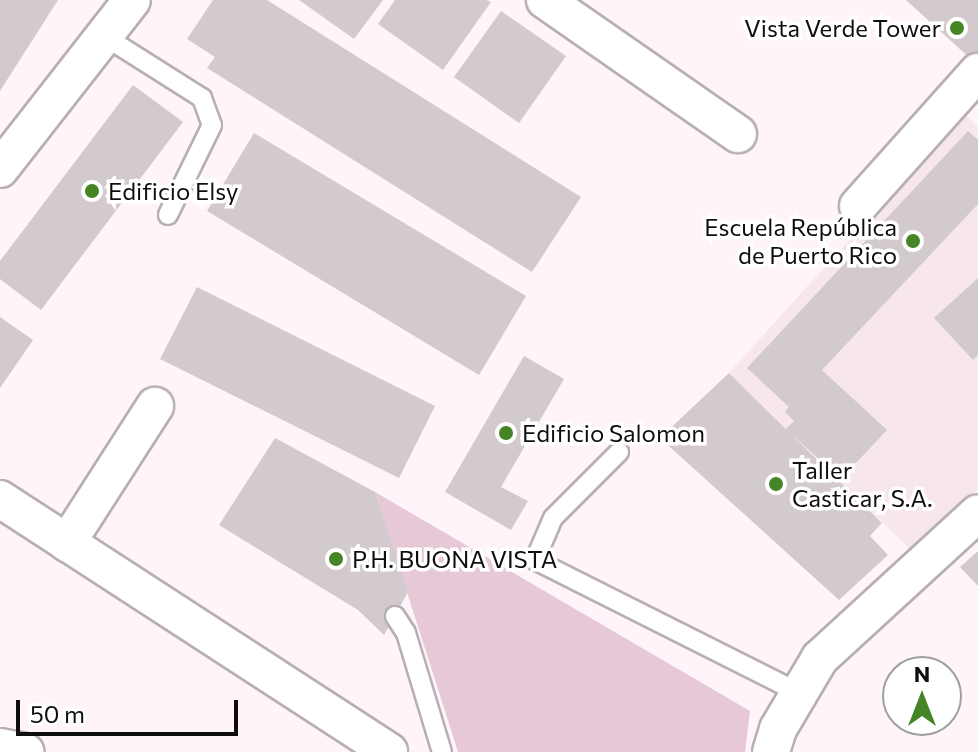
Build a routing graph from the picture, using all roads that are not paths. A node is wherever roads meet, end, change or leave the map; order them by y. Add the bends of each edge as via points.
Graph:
1 (132, 0) edge
2 (545, 0) edge
3 (104, 36) junction
4 (978, 72) edge
5 (738, 134) dead end
6 (0, 169) edge
7 (858, 206) dead end
8 (168, 215) dead end
9 (155, 406) dead end
10 (619, 452) dead end
11 (0, 499) edge
12 (978, 513) edge
13 (67, 543) junction
14 (395, 616) dead end
15 (798, 692) junction
16 (0, 747) edge
17 (26, 752) edge
18 (389, 752) edge
19 (442, 752) edge
20 (771, 752) edge

1 - 3 street
2 - 5 street
3 - 6 street
3 - 8 lane via 202,98 212,125
4 - 7 street
9 - 13 street
10 - 15 lane via 553,518 535,560
11 - 13 street
12 - 15 street via 852,624
13 - 18 street
14 - 19 lane via 406,633
15 - 20 street
16 - 17 street

